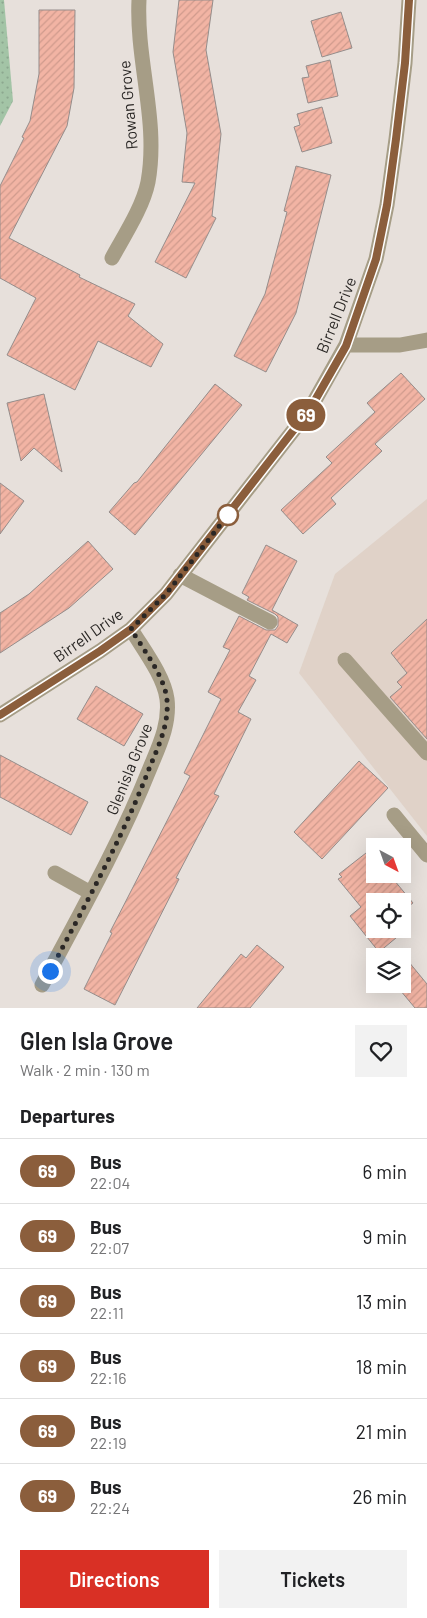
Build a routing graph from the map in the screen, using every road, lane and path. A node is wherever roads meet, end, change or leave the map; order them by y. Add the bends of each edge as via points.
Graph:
1 (139, 0) edge
2 (409, 0) edge
3 (112, 258) dead end
4 (427, 340) edge
5 (346, 346) junction
6 (180, 575) junction
7 (270, 622) dead end
8 (131, 629) junction
9 (345, 660) dead end
10 (0, 715) edge
11 (427, 753) edge
12 (394, 815) dead end
13 (427, 855) edge
14 (55, 873) dead end
15 (91, 893) junction
16 (42, 985) dead end

1 - 3 street, Rowan Grove via 140,49 151,148 147,184
2 - 5 street, Birrell Drive via 405,63 387,205 376,259
4 - 5 street via 400,345
5 - 6 street, Birrell Drive via 310,409
6 - 7 street
6 - 8 street, Birrell Drive
8 - 10 street, Birrell Drive
8 - 15 street, Glenisla Grove via 161,680 167,698 167,716 163,735 136,804
9 - 11 street
12 - 13 street
14 - 15 street
15 - 16 street, Glenisla Grove

